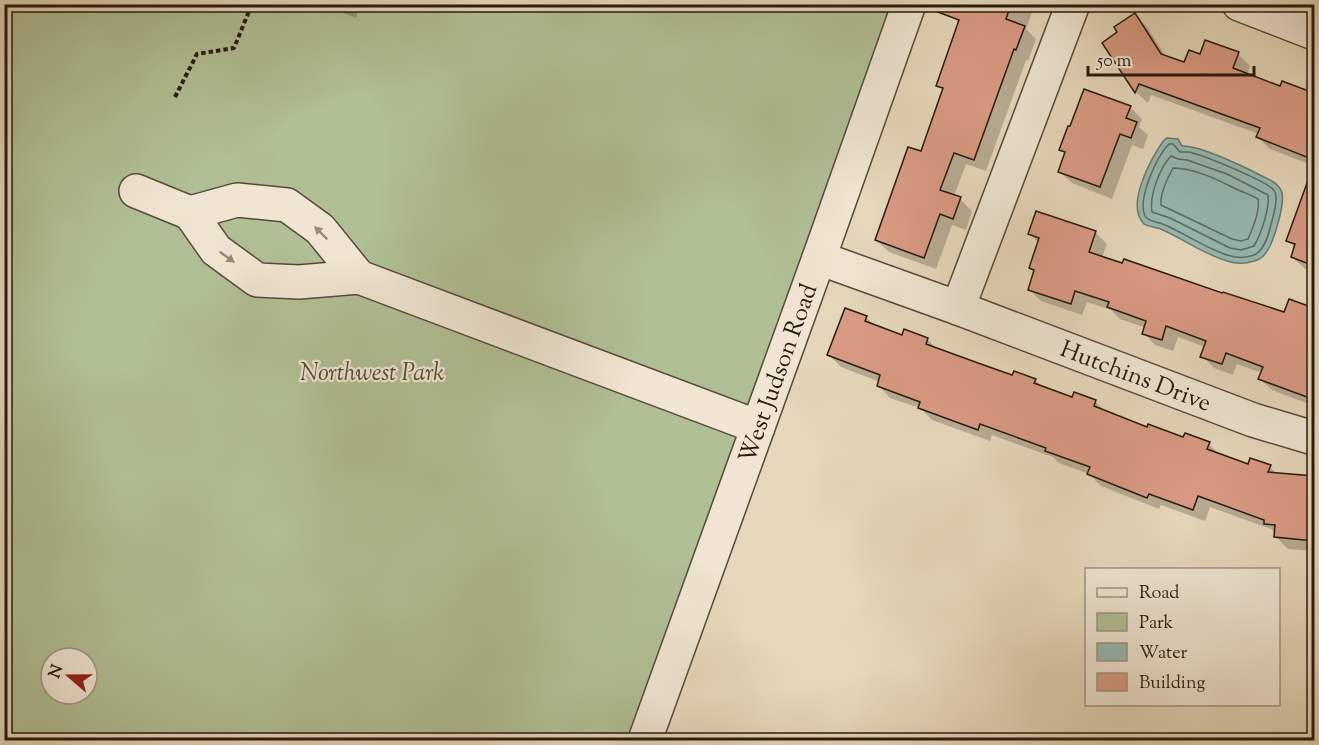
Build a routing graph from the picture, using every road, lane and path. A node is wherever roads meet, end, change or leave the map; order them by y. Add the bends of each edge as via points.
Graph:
1 (252, 4) edge
2 (909, 4) edge
3 (1073, 4) edge
4 (1239, 4) edge
5 (1314, 33) edge
6 (175, 97) dead end
7 (136, 191) dead end
8 (190, 213) junction
9 (819, 258) junction
10 (359, 277) junction
11 (958, 308) junction
12 (758, 427) junction
13 (1314, 436) edge
14 (645, 741) edge

1 - 6 path via 234,48 197,54
2 - 9 street, West Judson Road
3 - 11 street
4 - 5 street
7 - 8 street
8 -> 10 street via 216,250 257,280 299,282
10 -> 8 street via 320,229 287,205 237,200
9 - 11 street, Hutchins Drive
9 - 12 street, West Judson Road
10 - 12 street
11 - 13 street, Hutchins Drive via 1253,420
12 - 14 street, West Judson Road

